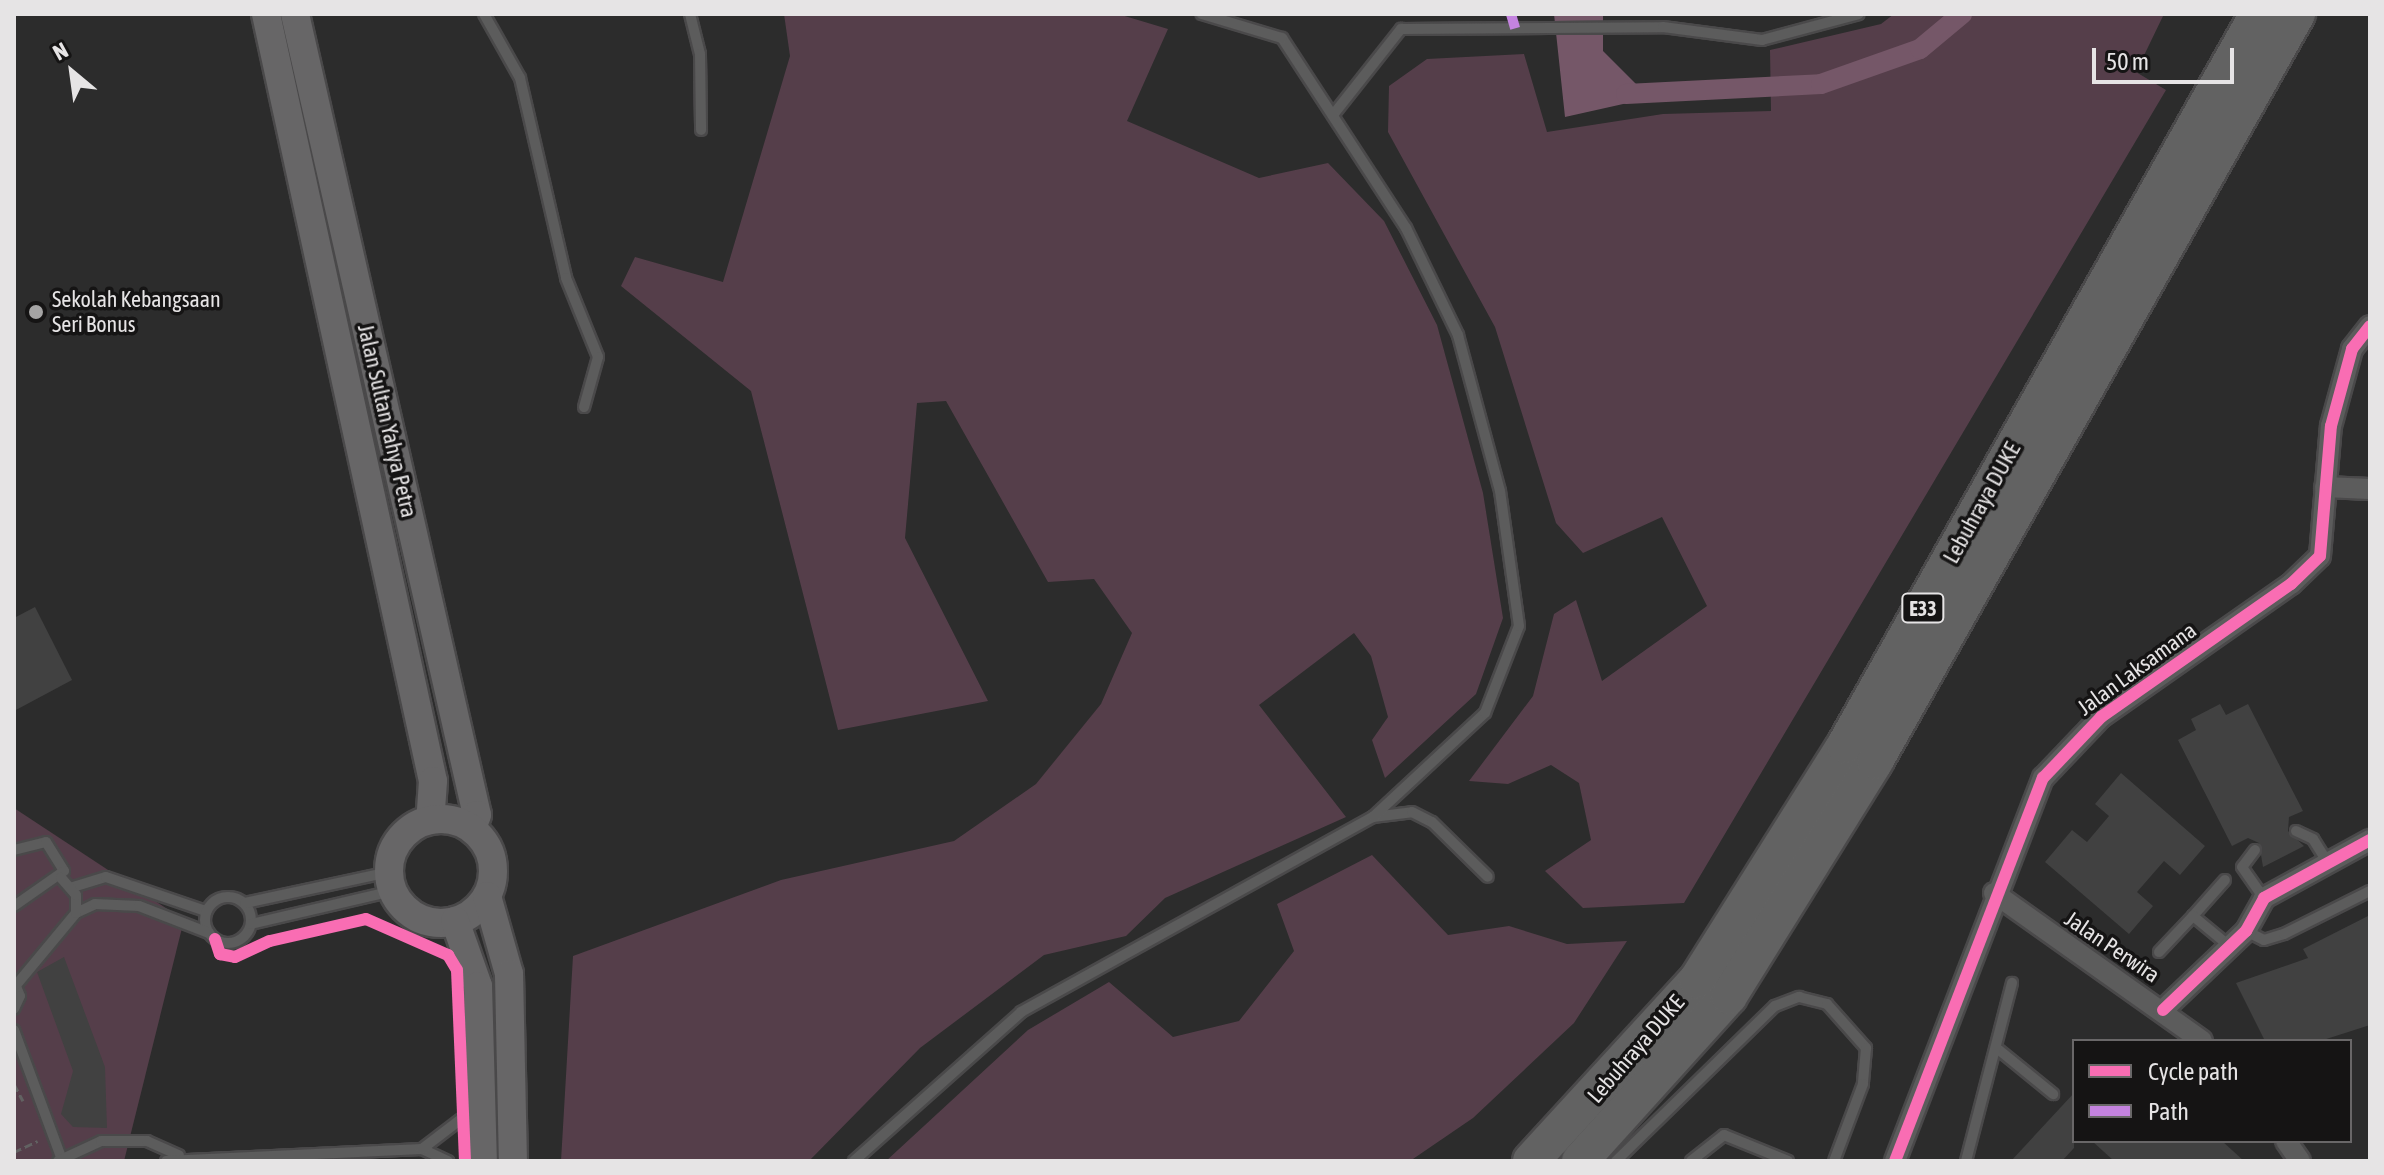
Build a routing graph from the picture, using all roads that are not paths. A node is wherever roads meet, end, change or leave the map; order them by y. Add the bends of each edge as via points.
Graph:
1 (266, 14) edge
2 (295, 14) edge
3 (484, 14) edge
4 (690, 14) edge
5 (1202, 14) edge
6 (1859, 14) edge
7 (2258, 14) edge
8 (2297, 14) edge
9 (1333, 115) junction
10 (701, 130) dead end
11 (2370, 326) edge
12 (584, 407) dead end
13 (2325, 487) junction
14 (2370, 489) edge
15 (1373, 817) junction
16 (430, 820) junction
17 (472, 828) junction
18 (2296, 831) dead end
19 (2370, 840) edge
20 (14, 850) edge
21 (2255, 850) dead end
22 (2328, 863) junction
23 (1488, 877) dead end
24 (61, 878) junction
25 (2225, 880) dead end
26 (391, 882) junction
27 (73, 887) junction
28 (2370, 891) edge
29 (1994, 893) junction
30 (487, 896) junction
31 (2264, 898) junction
32 (245, 903) junction
33 (14, 906) edge
34 (206, 911) junction
35 (76, 913) junction
36 (2193, 916) junction
37 (455, 921) junction
38 (251, 924) junction
39 (2246, 931) junction
40 (209, 933) junction
41 (2227, 944) junction
42 (2159, 952) dead end
43 (15, 983) edge
44 (2012, 983) dead end
45 (14, 1009) edge
46 (2163, 1010) junction
47 (14, 1030) edge
48 (2199, 1039) edge
49 (1999, 1050) junction
50 (2053, 1094) dead end
51 (481, 1103) junction
52 (2287, 1143) edge
53 (422, 1149) junction
54 (179, 1155) junction
55 (275, 1157) edge
56 (299, 1157) edge
57 (66, 1160) edge
58 (166, 1161) edge
59 (448, 1161) edge
60 (483, 1161) edge
61 (513, 1161) edge
62 (854, 1161) edge
63 (1531, 1161) edge
64 (1580, 1161) edge
65 (1616, 1161) edge
66 (1691, 1161) edge
67 (1788, 1161) edge
68 (1834, 1161) edge
69 (1895, 1161) edge
70 (1966, 1161) edge
71 (2300, 1161) edge

1 - 16 main road, Jalan Sultan Yahya Petra via 433,781
2 - 17 main road, Jalan Sultan Yahya Petra via 477,815
3 - 12 lane via 520,78 566,278 598,357
4 - 10 lane via 700,54
5 - 9 lane via 1282,38
6 - 9 lane via 1762,40 1631,27 1401,29
7 - 63 highway, Lebuhraya DUKE / E33 via 1845,745 1697,980
8 - 64 highway, Lebuhraya DUKE / E33 via 1875,761 1729,996
9 - 15 lane via 1406,228 1458,335 1500,491 1519,626 1485,713
11 - 13 street, Jalan Laksamana via 2352,349 2331,426
13 - 14 street
13 - 29 street, Jalan Laksamana via 2320,556 2069,745 2043,778
15 - 23 lane via 1412,812 1432,822
15 - 62 lane via 1021,1012
16 - 17 main road
16 - 26 main road via 400,839
17 - 30 main road, Jalan Sultan Yahya Petra via 490,852
18 - 22 lane via 2313,839
19 - 22 street
20 - 24 lane via 35,839 46,842
21 - 31 lane via 2242,867
22 - 31 street
24 - 27 lane
24 - 33 lane
25 - 36 lane
26 - 32 lane
26 - 37 main road via 411,914
26 - 38 lane
27 - 34 lane via 106,877
27 - 35 lane
28 - 39 lane via 2284,934 2264,940
29 - 46 street, Jalan Perwira
29 - 69 street, Jalan Laksamana
30 - 37 main road
30 - 61 main road, Jalan Sultan Yahya Petra via 509,974
31 - 39 street
32 - 34 lane via 223,897
32 - 38 lane
34 - 40 lane
35 - 40 lane via 95,904 139,906
35 - 43 lane
36 - 41 lane
36 - 42 lane
37 - 51 main road via 478,986
38 - 40 lane via 237,941
39 - 41 street
41 - 46 street
43 - 45 lane
44 - 49 lane
46 - 48 street, Jalan Perwira
47 - 57 lane
49 - 50 lane
49 - 70 lane
51 - 53 lane
51 - 60 main road
52 - 71 street
53 - 56 lane
53 - 59 lane
54 - 55 lane
54 - 57 lane via 147,1141 101,1141
54 - 58 lane
55 - 56 lane
65 - 68 lane via 1775,1006 1799,997 1827,1004 1866,1048 1863,1084
66 - 67 lane via 1724,1135

